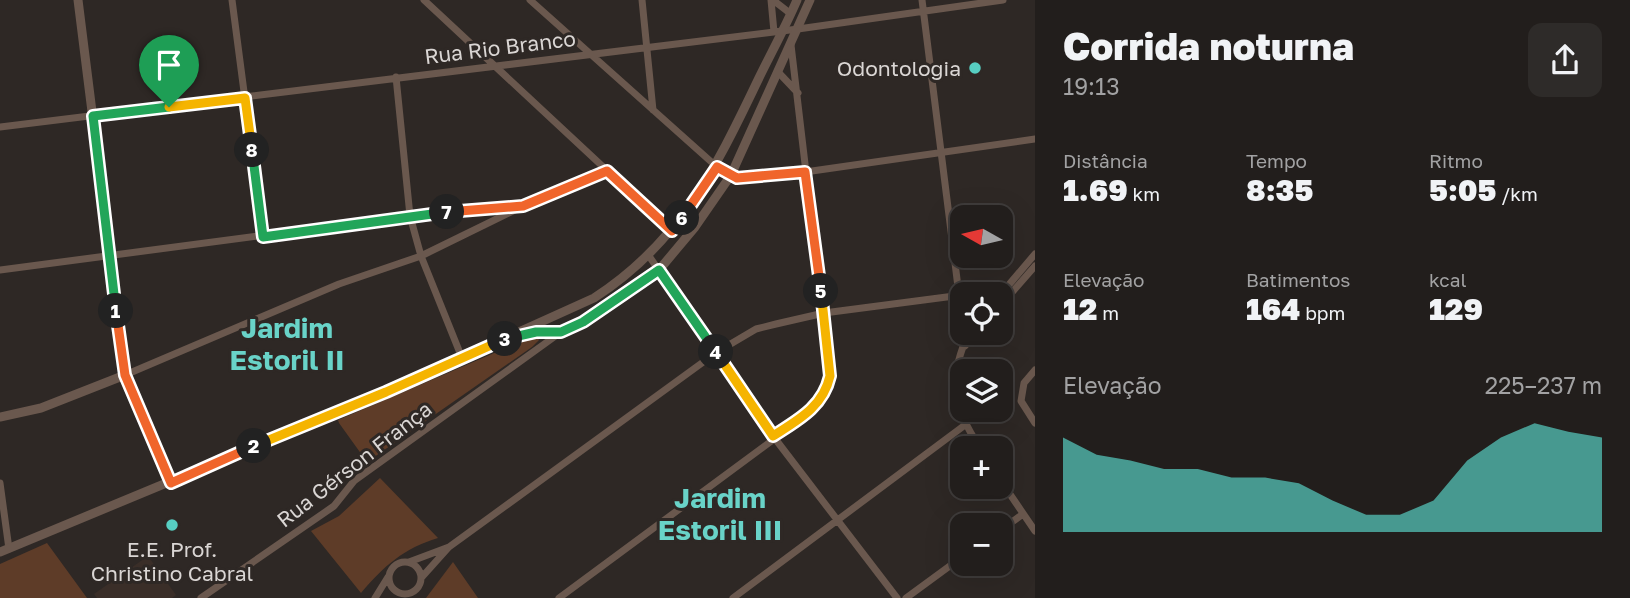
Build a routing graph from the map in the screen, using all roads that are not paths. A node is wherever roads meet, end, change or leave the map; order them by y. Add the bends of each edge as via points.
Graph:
1 (78, 0) edge
2 (232, 0) edge
3 (424, 0) edge
4 (530, 0) edge
5 (642, 0) edge
6 (772, 0) edge
7 (797, 0) edge
8 (810, 0) edge
9 (922, 0) edge
10 (1003, 0) edge
11 (923, 12) junction
12 (791, 14) junction
13 (798, 29) junction
14 (778, 31) junction
15 (791, 45) junction
16 (647, 47) junction
17 (591, 54) junction
18 (492, 65) junction
19 (779, 73) junction
20 (396, 77) junction
21 (798, 93) junction
22 (245, 98) junction
23 (653, 110) junction
24 (93, 116) junction
25 (0, 127) edge
26 (1035, 139) edge
27 (940, 152) junction
28 (717, 167) junction
29 (607, 171) junction
30 (805, 172) junction
31 (731, 175) junction
32 (523, 206) junction
33 (480, 210) junction
34 (410, 216) junction
35 (482, 225) junction
36 (672, 231) junction
37 (263, 237) junction
38 (109, 256) junction
39 (421, 256) junction
40 (649, 256) junction
41 (1035, 256) edge
42 (1035, 266) edge
43 (659, 270) junction
44 (0, 271) edge
45 (958, 282) edge
46 (1012, 282) edge
47 (1015, 290) edge
48 (950, 296) edge
49 (824, 313) junction
50 (554, 316) junction
51 (559, 332) junction
52 (508, 337) junction
53 (963, 345) edge
54 (966, 345) edge
55 (960, 351) junction
56 (717, 352) junction
57 (462, 359) junction
58 (1035, 370) edge
59 (125, 375) junction
60 (0, 417) edge
61 (1035, 423) edge
62 (965, 425) junction
63 (773, 436) junction
64 (972, 436) edge
65 (0, 483) edge
66 (171, 483) junction
67 (1013, 499) edge
68 (1023, 514) junction
69 (840, 520) junction
70 (1013, 521) edge
71 (1035, 531) edge
72 (449, 547) junction
73 (4, 551) edge
74 (409, 562) junction
75 (950, 566) edge
76 (389, 576) junction
77 (422, 578) junction
78 (400, 596) edge
79 (201, 598) edge
80 (374, 598) edge
81 (559, 598) edge
82 (733, 598) edge
83 (897, 598) edge
84 (906, 598) edge

1 - 24 street
2 - 22 street
3 - 18 street
4 - 17 street
5 - 16 street
6 - 12 street
6 - 14 street
7 - 12 street
8 - 13 street
9 - 11 street
10 - 11 street, Rua Rio Branco
11 - 13 street, Rua Rio Branco
11 - 27 street
12 - 14 street
13 - 14 street, Rua Rio Branco
13 - 15 street
14 - 16 street, Rua Rio Branco
14 - 28 street
15 - 19 street
15 - 21 street
16 - 17 street, Rua Rio Branco
16 - 23 street
17 - 18 street, Rua Rio Branco
17 - 23 street
18 - 20 street, Rua Rio Branco
18 - 29 street
19 - 21 street
19 - 31 street
20 - 22 street, Rua Rio Branco
20 - 34 street
21 - 30 street
22 - 24 street, Rua Rio Branco
22 - 37 street
23 - 28 street
24 - 25 street, Rua Rio Branco
24 - 38 street
26 - 27 street
27 - 30 street
27 - 45 street
28 - 31 street
28 - 36 street
29 - 32 street
29 - 36 street
30 - 31 street
30 - 49 street
31 - 43 street
32 - 33 street
32 - 35 street
33 - 34 street
33 - 35 street
34 - 37 street
34 - 39 street
35 - 39 street
36 - 40 street
37 - 38 street
38 - 44 street
38 - 59 street
39 - 57 street
39 - 59 street via 339,284
40 - 43 street
40 - 50 street via 604,291
41 - 46 street
42 - 47 street
43 - 51 street via 583,322
43 - 56 street
48 - 49 street
49 - 56 street via 756,329
49 - 63 street via 828,388 808,414
50 - 51 street
50 - 52 street
51 - 52 street
51 - 79 street, Rua Gérson França via 354,481 334,506
52 - 57 street
53 - 55 street
54 - 55 street
55 - 62 street via 954,398
56 - 63 street
56 - 72 street
57 - 66 street
58 - 61 street via 1021,392 1021,401
59 - 60 street via 41,408
59 - 66 street
62 - 64 street
62 - 69 street
63 - 69 street
63 - 81 street
65 - 73 street
66 - 73 street
67 - 68 street
68 - 70 street
68 - 71 street
69 - 82 street
69 - 83 street
72 - 74 street
72 - 77 street
74 - 76 street via 394,566
74 - 77 street
75 - 84 street
76 - 78 street via 391,587
76 - 80 street
77 - 78 street via 418,589

